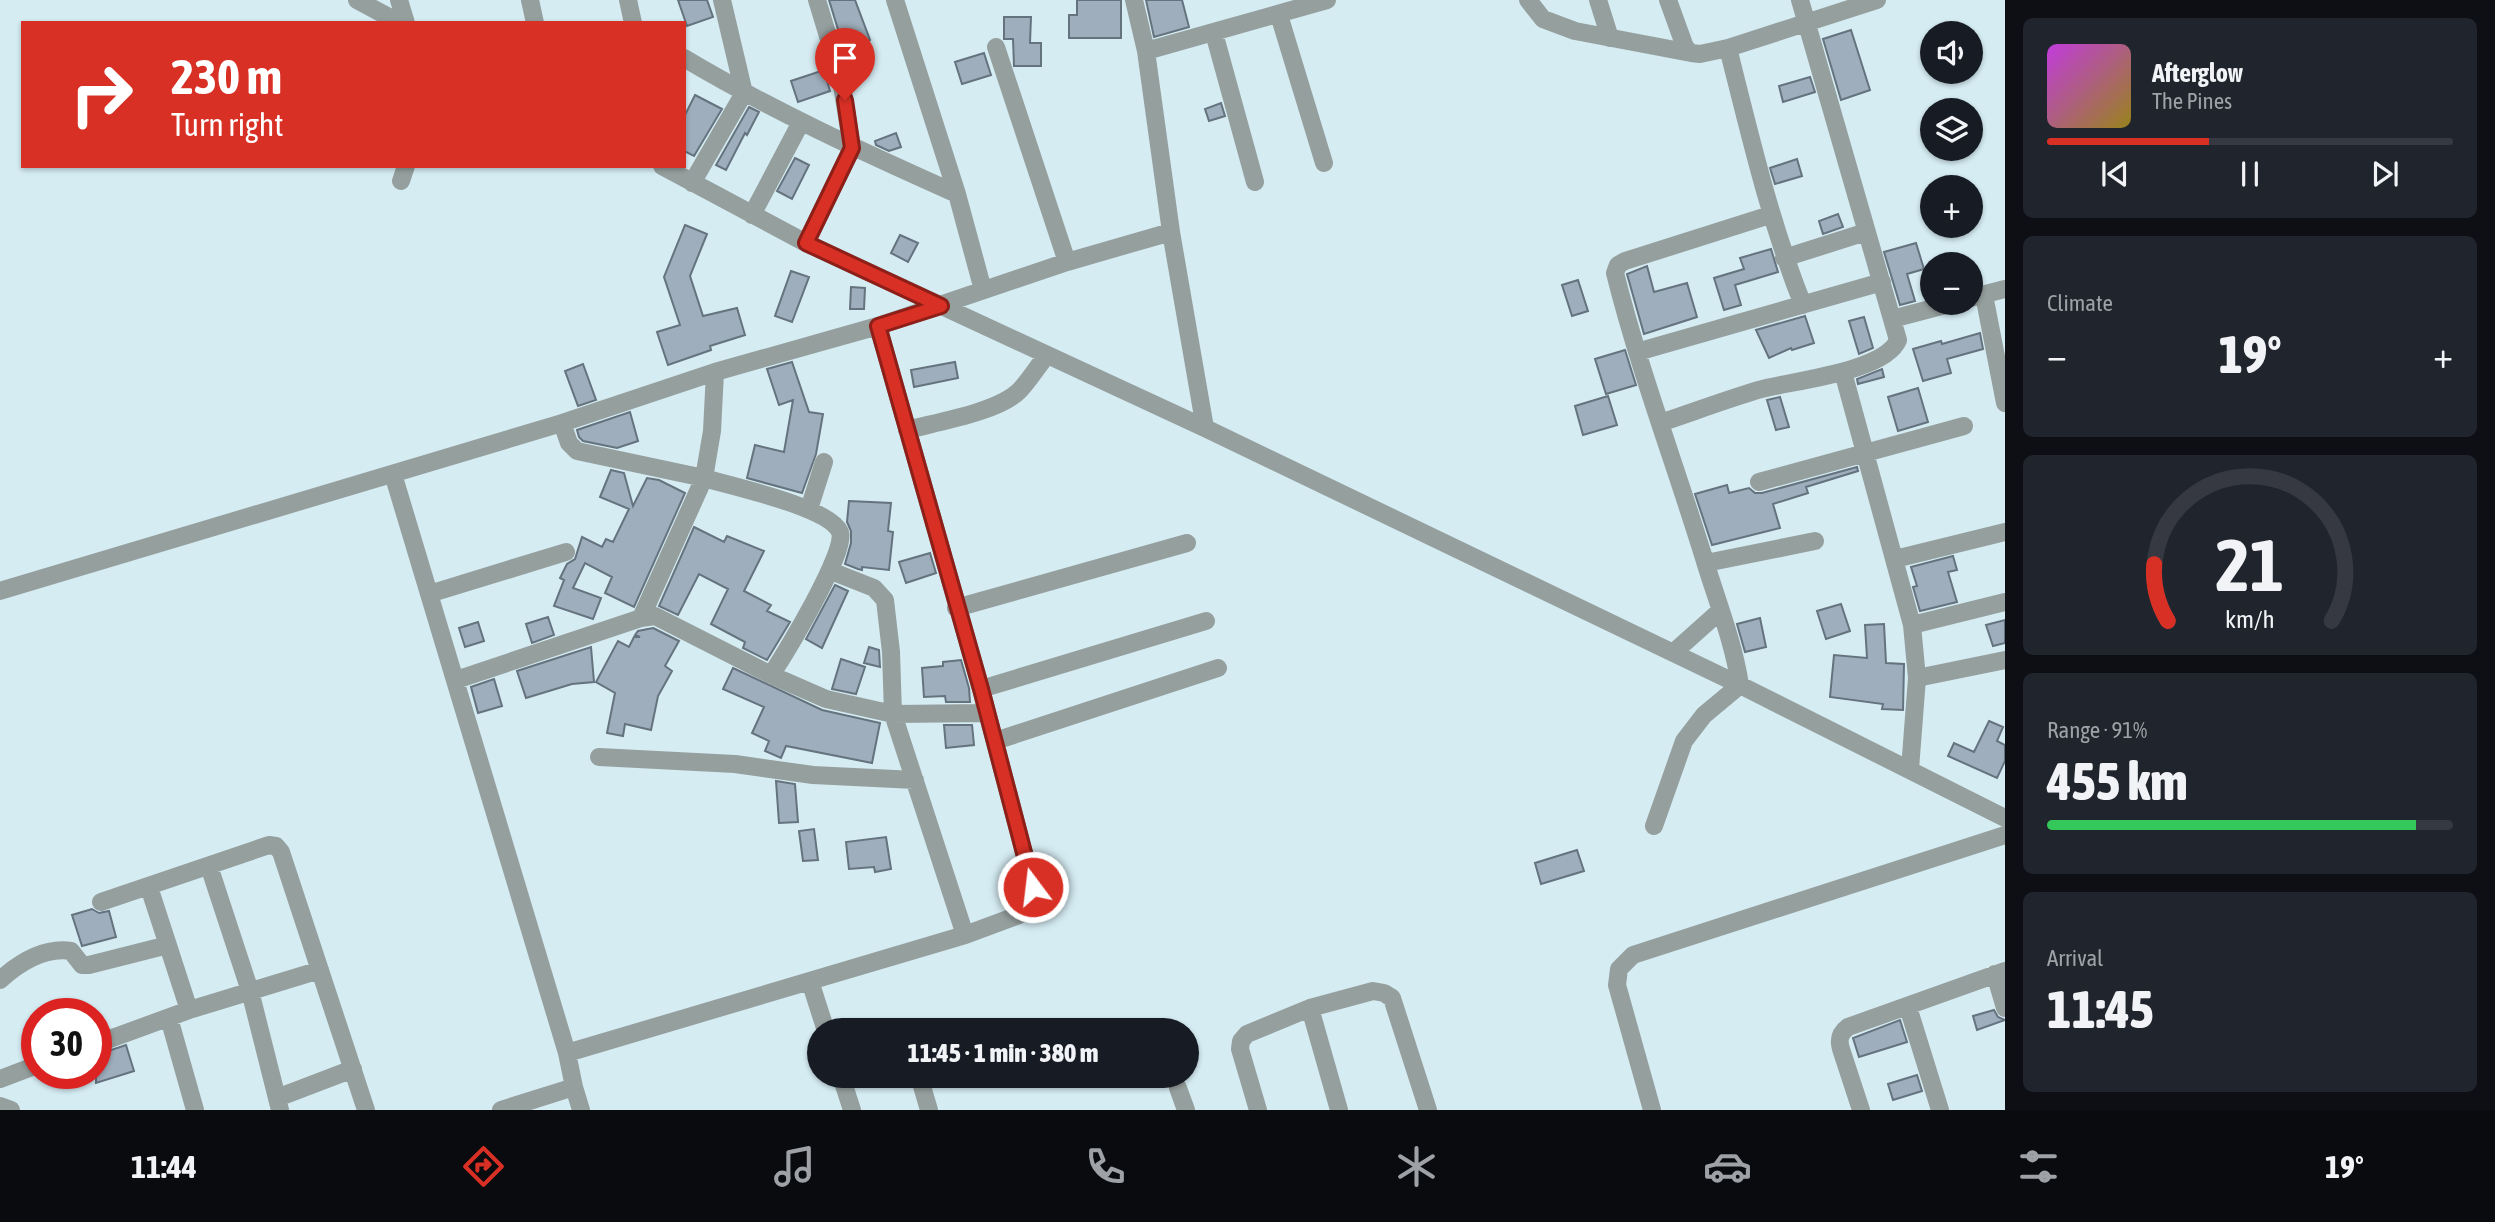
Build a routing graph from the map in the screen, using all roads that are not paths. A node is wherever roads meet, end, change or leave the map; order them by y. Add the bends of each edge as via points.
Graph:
1 (358, 0) edge
2 (399, 0) edge
3 (530, 0) edge
4 (628, 0) edge
5 (722, 0) edge
6 (817, 0) edge
7 (895, 0) edge
8 (1134, 0) edge
9 (1327, 0) edge
10 (1528, 0) edge
11 (1598, 0) edge
12 (1668, 0) edge
13 (1800, 0) edge
14 (1877, 0) edge
15 (1286, 9) edge
16 (396, 21) edge
17 (405, 21) edge
18 (535, 21) edge
19 (633, 21) edge
20 (1807, 23) junction
21 (1214, 33) junction
22 (1610, 38) junction
23 (996, 47) dead end
24 (1728, 48) junction
25 (1146, 51) junction
26 (1691, 53) junction
27 (686, 64) edge
28 (744, 93) junction
29 (801, 122) junction
30 (852, 148) junction
31 (1324, 163) dead end
32 (666, 168) edge
33 (692, 183) junction
34 (1255, 183) dead end
35 (957, 194) junction
36 (752, 215) junction
37 (1770, 215) junction
38 (1171, 232) junction
39 (1866, 232) junction
40 (806, 243) junction
41 (1784, 258) junction
42 (1067, 262) junction
43 (1882, 282) junction
44 (2005, 289) edge
45 (984, 290) junction
46 (1983, 294) edge
47 (1803, 305) junction
48 (941, 306) junction
49 (1920, 312) edge
50 (1982, 315) edge
51 (1892, 319) junction
52 (878, 326) junction
53 (1637, 352) junction
54 (1047, 355) junction
55 (715, 372) junction
56 (1843, 372) junction
57 (2005, 403) edge
58 (1660, 423) junction
59 (562, 424) junction
60 (1964, 426) dead end
61 (1205, 428) junction
62 (907, 430) junction
63 (1865, 452) junction
64 (824, 462) dead end
65 (393, 474) junction
66 (704, 478) junction
67 (1759, 482) dead end
68 (809, 509) junction
69 (2005, 532) edge
70 (1815, 541) dead end
71 (1187, 543) dead end
72 (566, 552) dead end
73 (1895, 559) junction
74 (1706, 563) junction
75 (831, 571) junction
76 (0, 591) edge
77 (429, 594) junction
78 (2005, 602) edge
79 (957, 608) junction
80 (1720, 611) junction
81 (641, 618) junction
82 (1206, 621) dead end
83 (1912, 625) junction
84 (1673, 653) junction
85 (2005, 660) edge
86 (1217, 668) dead end
87 (771, 675) junction
88 (1917, 678) junction
89 (456, 680) junction
90 (1740, 685) junction
91 (981, 689) junction
92 (988, 713) junction
93 (893, 714) junction
94 (995, 741) junction
95 (598, 757) dead end
96 (1910, 769) junction
97 (915, 780) junction
98 (2005, 818) edge
99 (1654, 826) dead end
100 (2005, 835) edge
101 (209, 866) junction
102 (149, 887) junction
103 (101, 902) dead end
104 (965, 935) junction
105 (168, 945) junction
106 (320, 970) junction
107 (2000, 973) edge
108 (0, 980) edge
109 (810, 981) junction
110 (250, 991) junction
111 (1909, 1007) junction
112 (1310, 1008) junction
113 (2005, 1008) edge
114 (189, 1010) junction
115 (169, 1018) junction
116 (822, 1018) edge
117 (112, 1038) edge
118 (567, 1053) junction
119 (353, 1069) junction
120 (21, 1071) edge
121 (0, 1079) edge
122 (574, 1087) junction
123 (845, 1088) edge
124 (923, 1088) edge
125 (1178, 1088) dead end
126 (279, 1104) edge
127 (0, 1106) edge
128 (11, 1110) edge
129 (195, 1110) edge
130 (366, 1110) edge
131 (502, 1110) edge
132 (581, 1110) edge
133 (852, 1110) edge
134 (929, 1110) edge
135 (1186, 1110) edge
136 (1258, 1110) edge
137 (1339, 1110) edge
138 (1428, 1110) edge
139 (1652, 1110) edge
140 (1861, 1110) edge
141 (1940, 1110) edge

1 - 16 street
2 - 17 street
3 - 18 street
4 - 19 street
5 - 28 street
6 - 30 street via 841,79
7 - 35 street
8 - 25 street
9 - 15 street
10 - 22 street via 1544,19
11 - 22 street
12 - 26 street via 1678,33
13 - 20 street
14 - 20 street
15 - 21 street
15 - 31 street
20 - 24 street
20 - 39 street
21 - 25 street
21 - 34 street
22 - 26 street
23 - 42 street
24 - 26 street
24 - 37 street
25 - 38 street
27 - 28 street
28 - 29 street
28 - 33 street
29 - 30 street
29 - 36 street
30 - 35 street
30 - 40 street
32 - 33 street
33 - 36 street
35 - 45 street
36 - 40 street
37 - 41 street
37 - 53 street via 1618,265 1615,273
38 - 42 street
38 - 61 street
39 - 41 street
39 - 43 street
40 - 48 street
41 - 47 street
42 - 45 street
43 - 47 street
43 - 51 street
44 - 46 street
45 - 48 street
47 - 53 street
48 - 52 street
48 - 54 street
49 - 51 street
50 - 57 street
51 - 56 street via 1898,340 1890,352
52 - 55 street
52 - 62 street
53 - 58 street
54 - 61 street
54 - 62 street via 1008,400
55 - 59 street
55 - 66 street
56 - 58 street via 1761,389
56 - 63 street
58 - 74 street
59 - 65 street
59 - 66 street via 577,451
60 - 63 street
61 - 84 street
62 - 79 street
63 - 67 street
63 - 73 street
64 - 68 street
65 - 76 street
65 - 77 street
66 - 68 street
66 - 81 street
68 - 75 street via 840,531
69 - 73 street
70 - 74 street
71 - 79 street
72 - 77 street
73 - 83 street
74 - 80 street
75 - 87 street
75 - 93 street via 874,588 885,600
77 - 89 street
78 - 83 street
79 - 91 street
80 - 84 street
80 - 90 street
81 - 87 street via 662,618
81 - 89 street
82 - 91 street
83 - 88 street
84 - 90 street
85 - 88 street
86 - 94 street
87 - 93 street via 826,699
88 - 96 street
89 - 118 street
90 - 96 street
90 - 99 street via 1704,715 1684,741
91 - 92 street
92 - 93 street
92 - 94 street
93 - 97 street
94 - 104 street via 1033,887 1032,903 1020,915
95 - 97 street
96 - 98 street
97 - 104 street
100 - 139 street via 1633,955 1619,969 1617,985
101 - 102 street
101 - 106 street via 276,846
101 - 110 street
102 - 103 street
102 - 105 street
104 - 109 street
105 - 108 street via 89,965 82,965 71,951 57,950 18,966
105 - 114 street
106 - 110 street
106 - 119 street
107 - 111 street
107 - 113 street
109 - 116 street
109 - 118 street
110 - 114 street
110 - 126 street
111 - 140 street via 1841,1032 1841,1049
111 - 141 street
112 - 136 street via 1260,1027 1241,1041 1243,1065
112 - 137 street
112 - 138 street via 1373,991 1392,998
114 - 115 street
115 - 117 street
115 - 129 street
118 - 122 street
119 - 126 street
119 - 130 street
120 - 121 street
122 - 131 street
122 - 132 street
123 - 133 street
124 - 134 street
125 - 135 street
127 - 128 street

